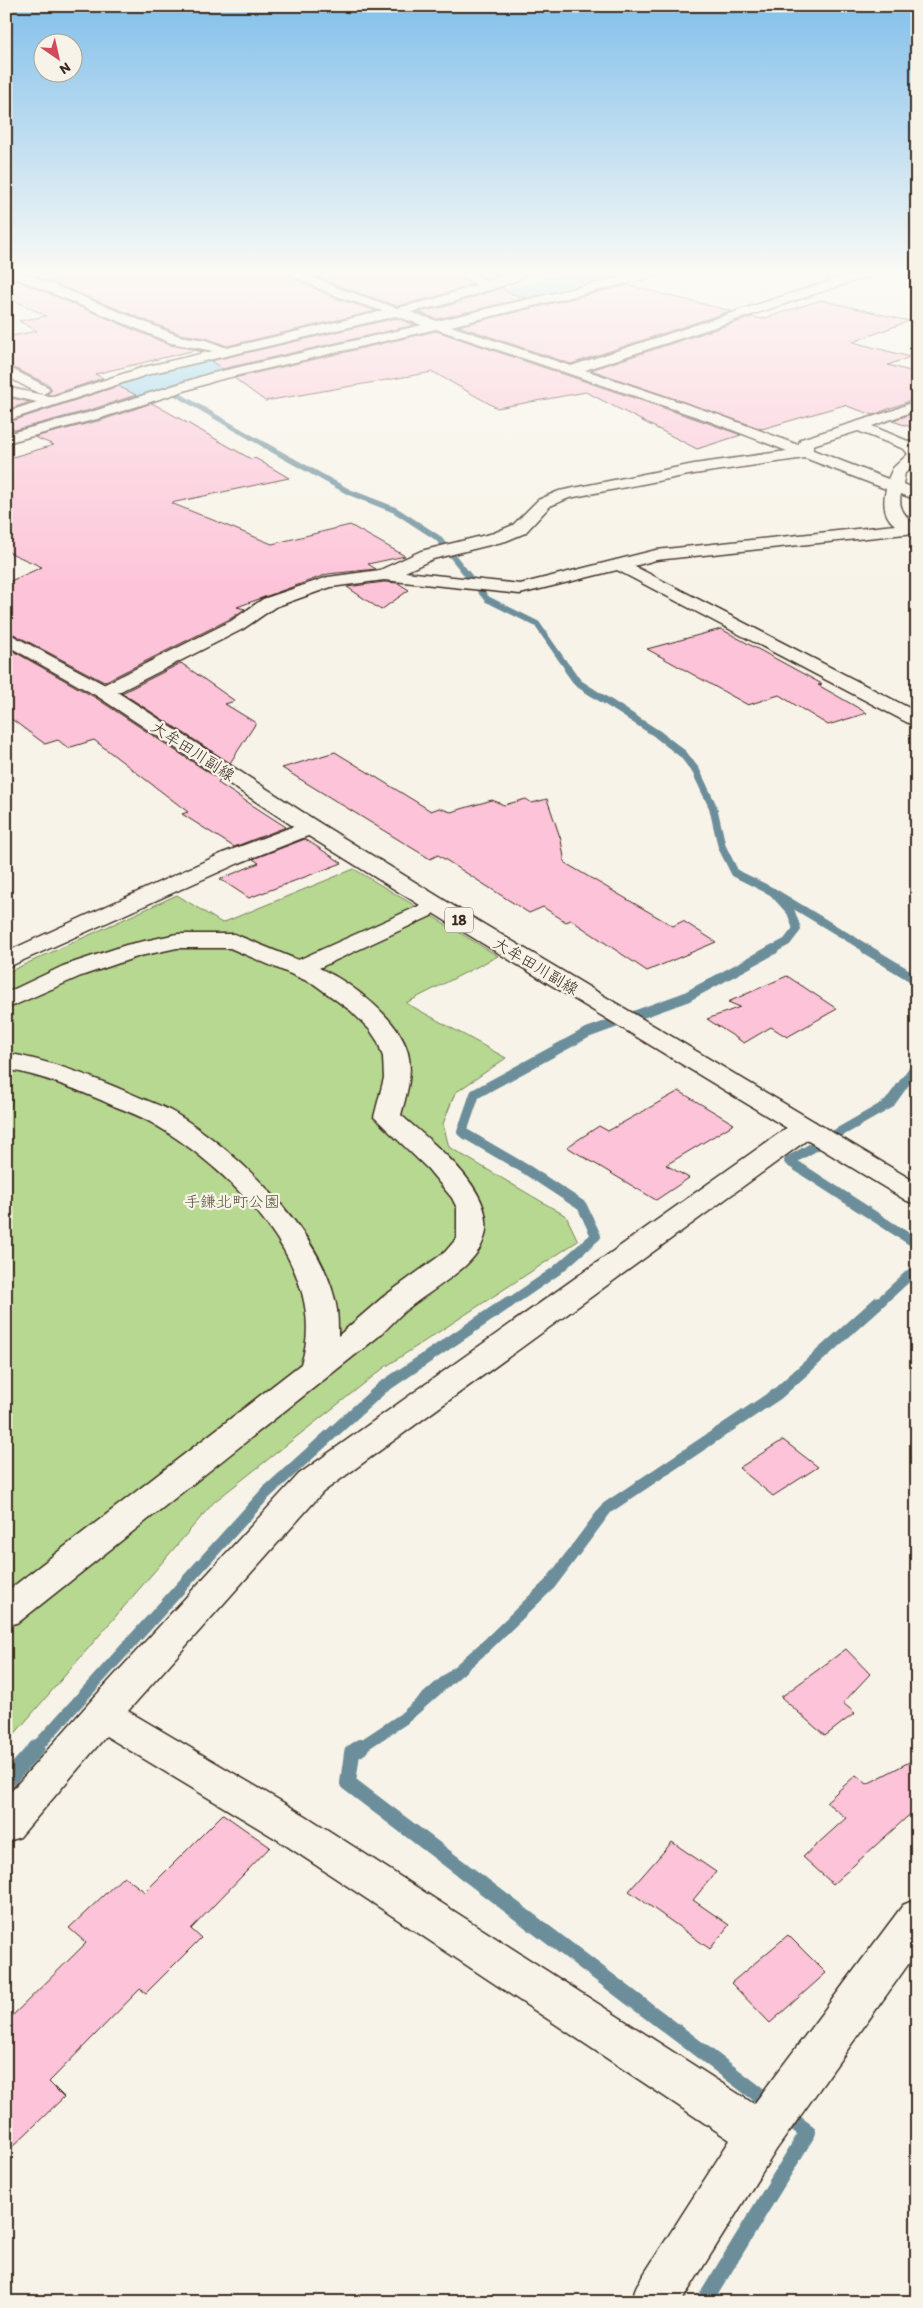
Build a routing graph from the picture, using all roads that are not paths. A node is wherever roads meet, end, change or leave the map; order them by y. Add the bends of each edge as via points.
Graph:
1 (19, 378) edge
2 (126, 378) edge
3 (212, 378) edge
4 (604, 378) edge
5 (6, 392) edge
6 (58, 401) junction
7 (917, 404) edge
8 (92, 413) junction
9 (6, 417) edge
10 (859, 426) junction
11 (6, 439) edge
12 (805, 447) junction
13 (897, 482) junction
14 (917, 485) edge
15 (917, 495) edge
16 (618, 564) junction
17 (384, 574) junction
18 (6, 637) edge
19 (104, 692) junction
20 (917, 720) edge
21 (310, 827) junction
22 (423, 911) dead end
23 (6, 961) edge
24 (300, 968) junction
25 (6, 1002) edge
26 (6, 1061) edge
27 (805, 1128) junction
28 (917, 1195) edge
29 (315, 1370) junction
30 (6, 1612) edge
31 (102, 1714) junction
32 (6, 1825) edge
33 (912, 1935) edge
34 (760, 2134) junction
35 (654, 2302) edge

1 - 6 street
2 - 6 street
3 - 8 street
4 - 12 street
5 - 6 street
6 - 8 street
6 - 9 street
7 - 10 street
8 - 11 street
10 - 12 street
10 - 13 street via 909,446 916,453 898,471
12 - 13 street
12 - 17 street via 566,494 544,503 519,528 500,537 427,555
13 - 14 street
13 - 15 street
13 - 16 street via 891,502 897,519 909,529 656,555
16 - 17 street via 520,589
16 - 20 street
17 - 19 street via 328,582 269,603 237,625
18 - 19 street, 大牟田川副線 / 18
19 - 21 street, 大牟田川副線 / 18
21 - 23 street via 231,858
21 - 27 street, 大牟田川副線 / 18
22 - 24 street
24 - 25 street via 234,940 178,942 134,950 72,971
24 - 29 street via 335,986 380,1026 391,1042 397,1078 387,1117 452,1178 471,1208 472,1222 471,1240 455,1259 394,1304 368,1329
26 - 29 street via 86,1082 162,1117 222,1160 255,1193 303,1255 321,1298 323,1340
27 - 28 street, 大牟田川副線 / 18
27 - 31 street via 312,1483
29 - 30 street
31 - 32 street
31 - 34 street via 292,1828
33 - 34 street
34 - 35 street

